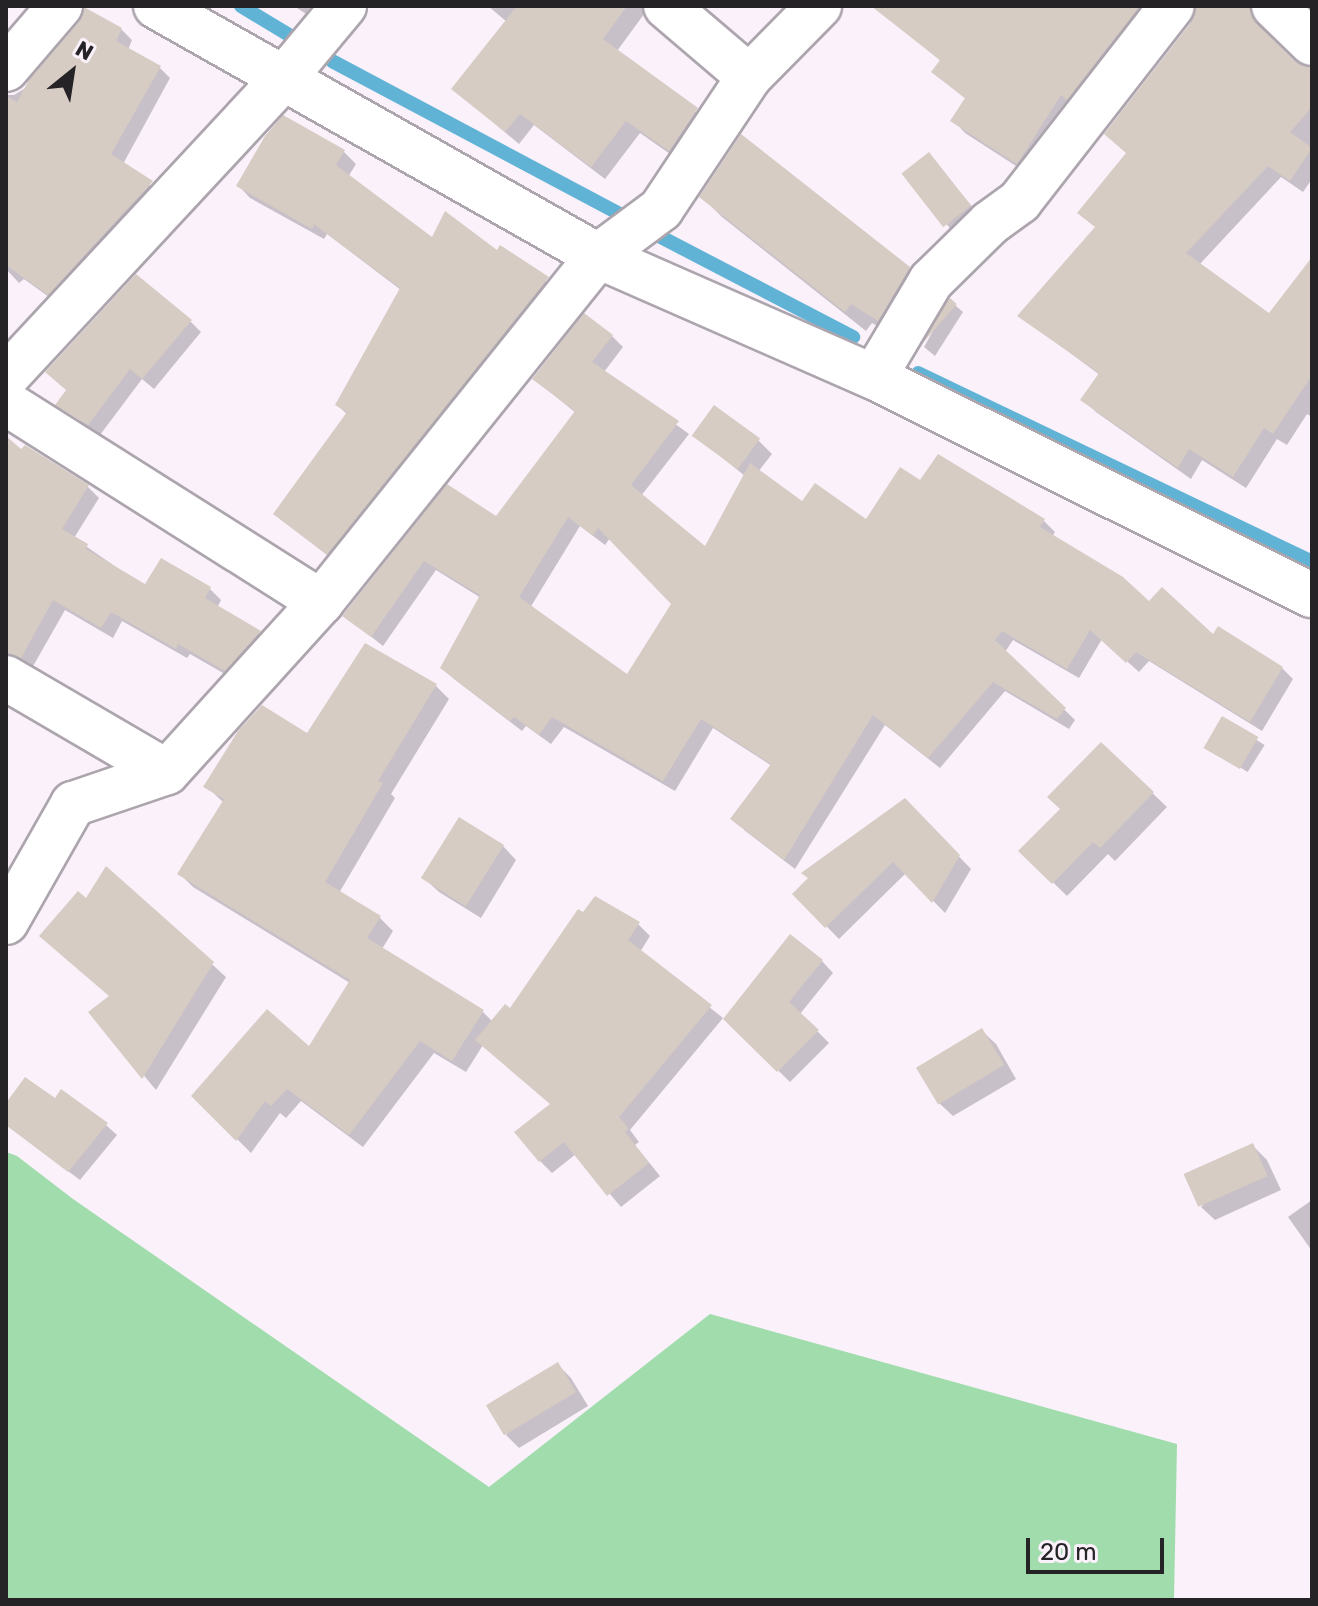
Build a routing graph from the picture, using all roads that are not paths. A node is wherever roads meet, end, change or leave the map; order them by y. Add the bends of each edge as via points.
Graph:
1 (60, 6) edge
2 (156, 6) edge
3 (344, 6) edge
4 (666, 6) edge
5 (819, 6) edge
6 (1172, 6) edge
7 (1274, 6) edge
8 (1312, 43) edge
9 (6, 69) edge
10 (749, 77) junction
11 (284, 78) junction
12 (598, 256) junction
13 (6, 377) edge
14 (874, 377) junction
15 (6, 403) edge
16 (1312, 595) edge
17 (321, 602) junction
18 (6, 678) edge
19 (167, 772) junction
20 (6, 922) edge

1 - 9 street
2 - 11 street
3 - 11 street
4 - 10 street
5 - 10 street
6 - 14 street via 1020,201 931,281
7 - 8 street
10 - 12 street via 661,209
11 - 12 street
11 - 13 street
12 - 14 street
12 - 17 street
14 - 16 street
15 - 17 street
17 - 19 street
18 - 19 street
19 - 20 street via 73,804

